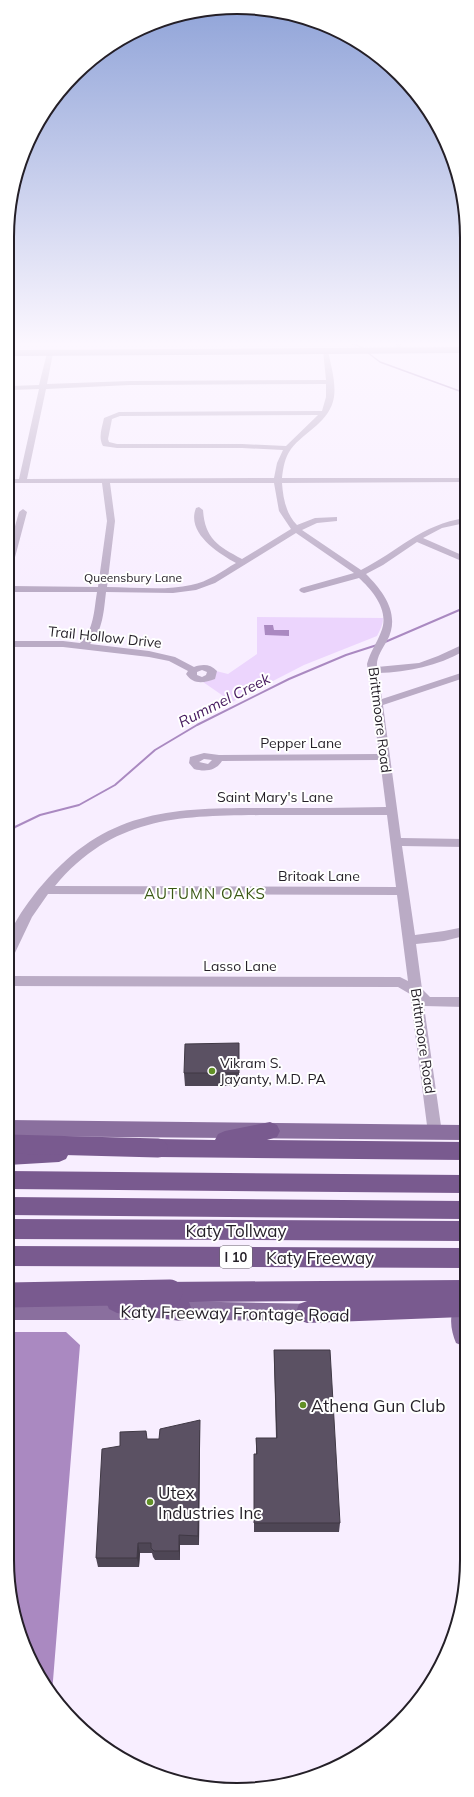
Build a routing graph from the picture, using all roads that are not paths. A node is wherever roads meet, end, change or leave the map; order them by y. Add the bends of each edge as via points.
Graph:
1 (35, 425) edge
2 (107, 425) edge
3 (313, 425) edge
4 (288, 448) junction
5 (460, 480) edge
6 (14, 481) edge
7 (22, 481) junction
8 (279, 481) junction
9 (106, 482) junction
10 (199, 510) dead end
11 (23, 512) dead end
12 (334, 519) dead end
13 (460, 521) edge
14 (296, 529) junction
15 (417, 539) junction
16 (14, 546) edge
17 (460, 557) edge
18 (241, 562) junction
19 (361, 574) junction
20 (14, 589) edge
21 (102, 590) junction
22 (304, 590) dead end
23 (14, 644) edge
24 (81, 647) junction
25 (460, 649) edge
26 (193, 670) dead end
27 (373, 670) junction
28 (460, 676) edge
29 (377, 704) junction
30 (384, 757) junction
31 (219, 758) dead end
32 (392, 811) junction
33 (396, 842) junction
34 (460, 843) edge
35 (44, 890) junction
36 (402, 891) junction
37 (460, 932) edge
38 (409, 940) junction
39 (14, 942) edge
40 (14, 981) edge
41 (416, 991) junction
42 (460, 1002) edge
43 (14, 1128) edge
44 (270, 1131) junction
45 (435, 1133) junction
46 (460, 1133) edge
47 (14, 1144) edge
48 (158, 1148) junction
49 (14, 1150) edge
50 (460, 1151) edge
51 (14, 1156) edge
52 (14, 1180) edge
53 (460, 1184) edge
54 (14, 1206) edge
55 (460, 1210) edge
56 (14, 1230) edge
57 (460, 1231) edge
58 (14, 1256) edge
59 (460, 1258) edge
60 (14, 1288) edge
61 (460, 1290) edge
62 (14, 1295) edge
63 (176, 1301) junction
64 (14, 1312) edge
65 (307, 1312) joint
66 (460, 1319) edge

1 - 7 street
2 - 4 street via 104,442 111,446
3 - 4 street, Brittmoore Road
4 - 8 street, Brittmoore Road via 279,465
5 - 8 street
6 - 7 street
7 - 9 street
8 - 9 street
8 - 14 street, Brittmoore Road via 284,513
9 - 21 street via 111,521
10 - 18 street via 198,519 204,536 221,551
11 - 16 street
12 - 14 street, Queensbury Lane via 315,521
13 - 15 street via 444,523
14 - 18 street, Queensbury Lane
14 - 19 street, Brittmoore Road
15 - 17 street
15 - 19 street
18 - 21 street, Queensbury Lane via 212,581 193,588
19 - 22 street
19 - 27 street, Brittmoore Road via 376,589 387,613 387,630 373,656
20 - 21 street, Queensbury Lane
21 - 24 street via 94,630 90,639
23 - 24 street, Trail Hollow Drive via 63,644
24 - 26 street, Trail Hollow Drive via 149,654 172,659
25 - 27 street via 423,665
27 - 29 street, Brittmoore Road
28 - 29 street
29 - 30 street, Brittmoore Road
30 - 31 street, Pepper Lane
30 - 32 street, Brittmoore Road
32 - 33 street, Brittmoore Road
32 - 35 street, Saint Mary's Lane via 175,814 126,827 101,841 86,851
33 - 34 street
33 - 36 street, Brittmoore Road
35 - 36 street, Britoak Lane
35 - 39 street, Saint Mary's Lane via 23,921
36 - 38 street, Brittmoore Road
37 - 38 street
38 - 41 street, Brittmoore Road
40 - 41 street, Lasso Lane via 400,982
41 - 42 street, Lasso Lane via 427,1002
41 - 45 street, Brittmoore Road
43 - 44 main road
44 - 45 main road
44 - 51 highway via 240,1138
45 - 46 main road
47 - 48 highway, bridge
48 - 49 highway, bridge
48 - 50 highway
52 - 53 highway
54 - 55 highway, Katy Tollway
56 - 57 highway, Katy Tollway
58 - 59 highway, Katy Freeway / I 10
60 - 63 highway
61 - 63 highway
62 - 63 highway, bridge
63 - 64 main road, Katy Freeway Frontage Road
63 - 65 main road, Katy Freeway Frontage Road
65 - 66 highway

